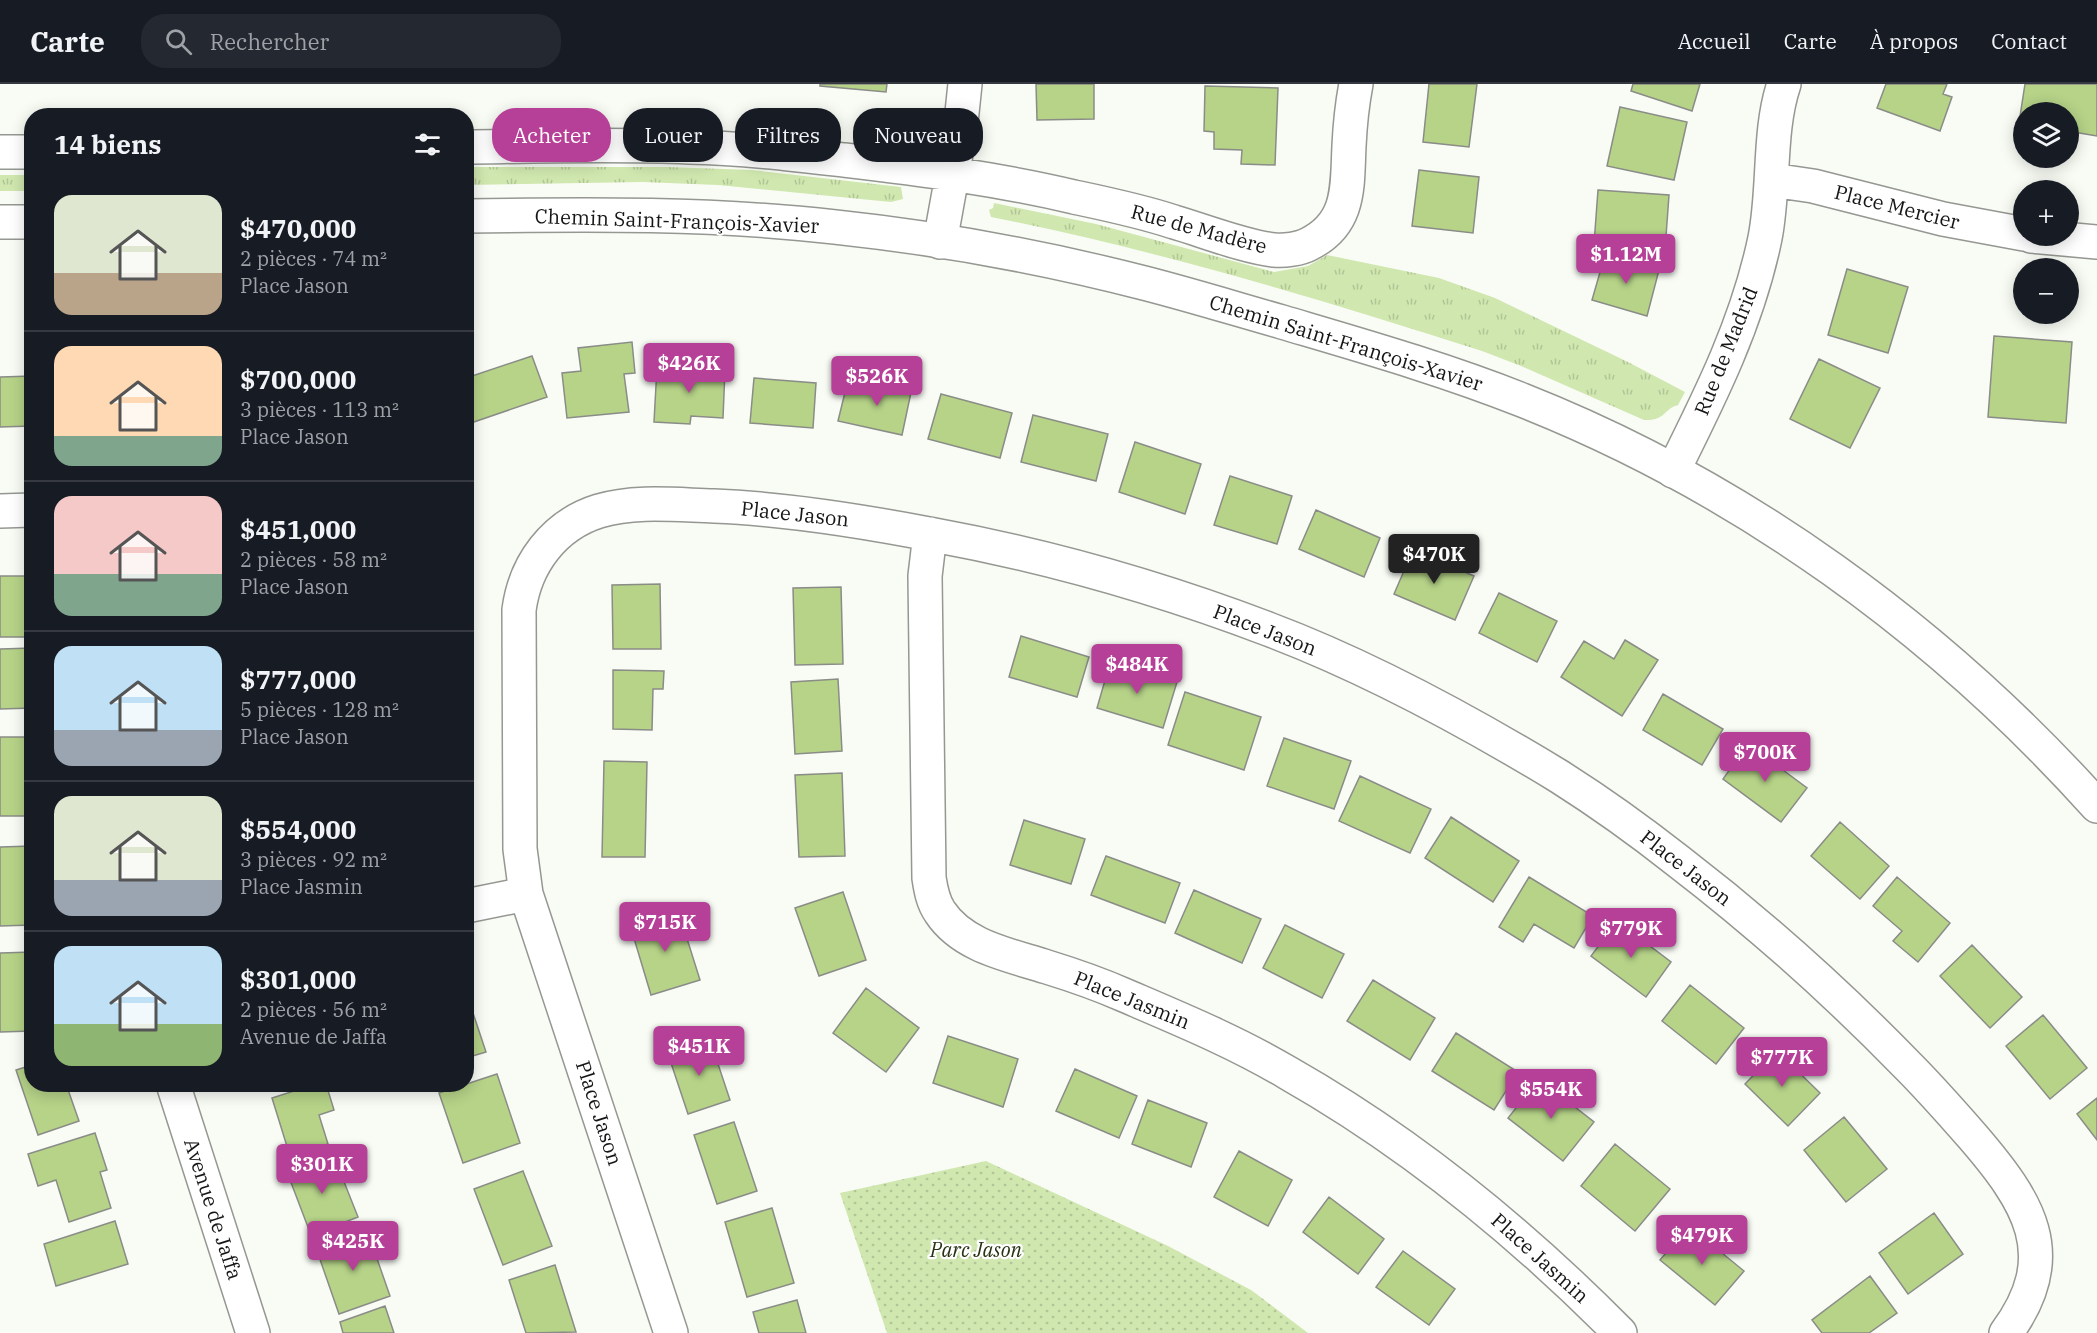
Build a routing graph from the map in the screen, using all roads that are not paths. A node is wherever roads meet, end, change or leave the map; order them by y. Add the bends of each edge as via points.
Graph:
1 (965, 84) edge
2 (1356, 84) edge
3 (1784, 84) edge
4 (474, 147) edge
5 (0, 152) edge
6 (24, 152) edge
7 (952, 174) junction
8 (1772, 180) junction
9 (474, 216) edge
10 (0, 222) edge
11 (24, 222) edge
12 (2013, 232) edge
13 (2079, 240) edge
14 (940, 242) junction
15 (2097, 242) edge
16 (1673, 471) junction
17 (24, 510) edge
18 (0, 511) edge
19 (930, 534) junction
20 (2097, 806) edge
21 (526, 894) junction
22 (474, 904) edge
23 (175, 1092) edge
24 (249, 1332) edge
25 (671, 1333) edge
26 (1620, 1333) edge
27 (2006, 1333) edge

1 - 7 street
2 - 7 street, Rue de Madère via 1343,208 1335,224 1306,246 1273,250 1164,218
3 - 8 street, Rue de Madrid via 1776,120
4 - 7 street, Rue de Madère via 735,149
5 - 6 street
7 - 14 street
8 - 12 street, Place Mercier
8 - 16 street, Rue de Madrid via 1765,237 1741,325
9 - 14 street, Chemin Saint-François-Xavier via 758,220
10 - 11 street
13 - 15 street
14 - 16 street, Chemin Saint-François-Xavier via 1136,281 1361,345 1525,401 1615,440
16 - 20 street, Chemin Saint-François-Xavier via 1788,540 1900,619 2009,714
17 - 18 street
19 - 21 street, Place Jason via 819,515 672,505 618,507 598,512 560,531 535,561 521,593 519,610 520,849
19 - 26 street, Place Jasmin via 925,576 929,878 940,913 982,946 1141,1002 1251,1052 1324,1094 1476,1202 1541,1257
19 - 27 street, Place Jason via 1110,576 1249,622 1312,648 1511,748 1655,843 1785,947 1856,1013 1954,1115 2017,1192 2035,1237 2034,1259 2031,1286
21 - 22 street
21 - 25 street, Place Jason
23 - 24 street, Avenue de Jaffa

